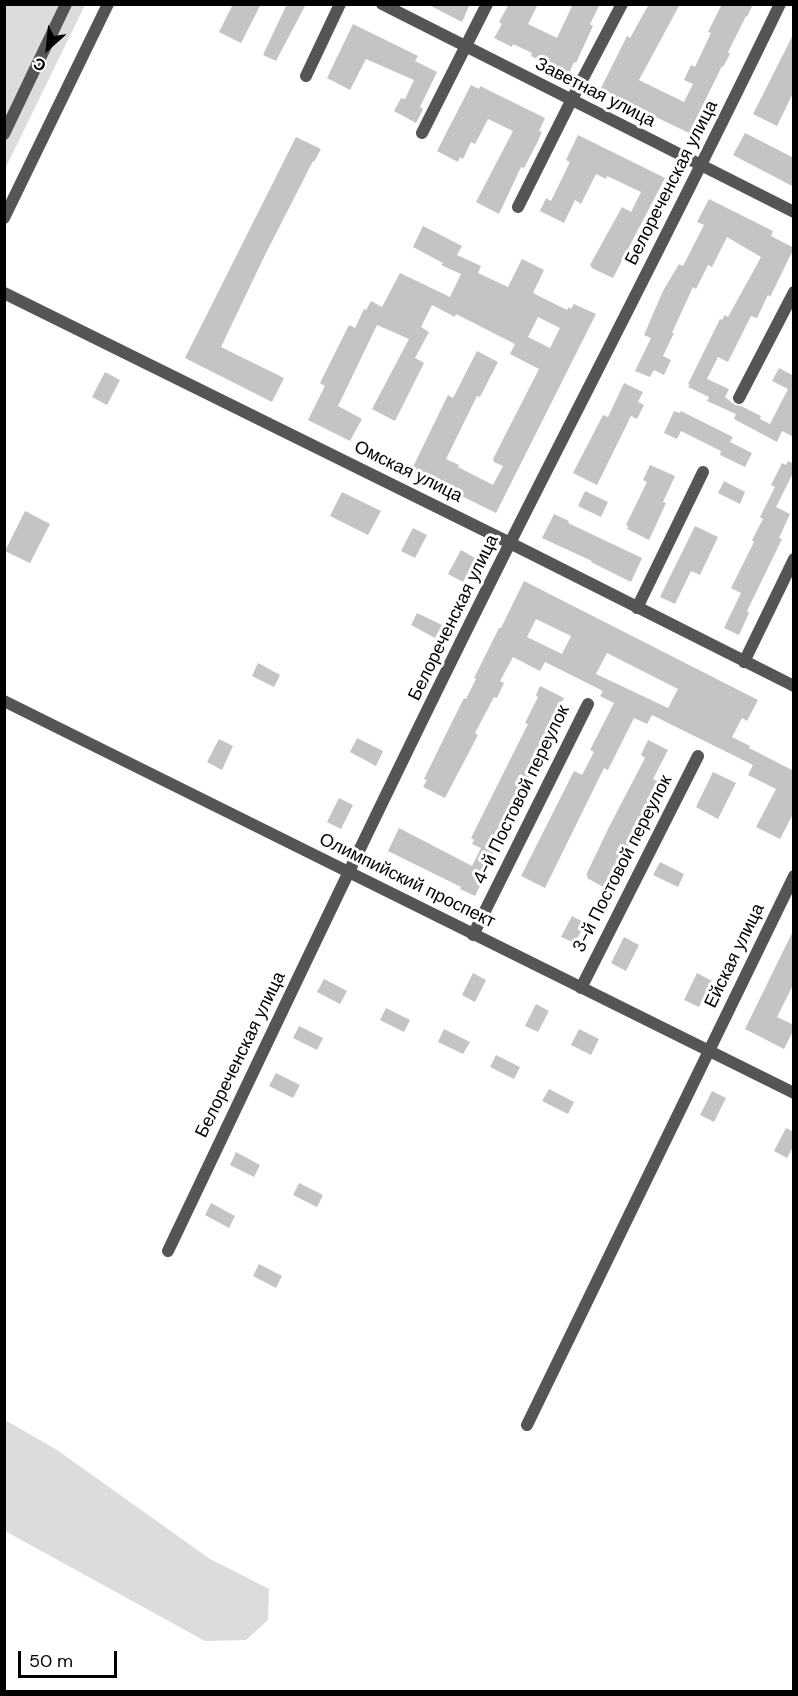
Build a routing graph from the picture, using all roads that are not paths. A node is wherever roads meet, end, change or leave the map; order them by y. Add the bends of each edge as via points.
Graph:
1 (66, 4) edge
2 (108, 4) edge
3 (340, 4) edge
4 (382, 4) edge
5 (487, 4) edge
6 (622, 4) edge
7 (780, 4) edge
8 (465, 46) junction
9 (306, 76) dead end
10 (571, 101) junction
11 (422, 133) dead end
12 (4, 134) edge
13 (702, 165) junction
14 (518, 207) dead end
15 (794, 212) edge
16 (4, 218) edge
17 (794, 292) edge
18 (4, 293) edge
19 (739, 398) dead end
20 (703, 472) dead end
21 (510, 543) junction
22 (794, 559) edge
23 (637, 608) junction
24 (744, 662) junction
25 (794, 686) edge
26 (4, 701) edge
27 (588, 704) dead end
28 (698, 756) dead end
29 (349, 873) junction
30 (794, 876) edge
31 (473, 935) junction
32 (581, 988) junction
33 (709, 1052) junction
34 (794, 1093) edge
35 (168, 1251) dead end
36 (528, 1425) dead end

1 - 12 street
2 - 16 street
3 - 9 street
4 - 8 street, Заветная улица
5 - 8 street
6 - 10 street
7 - 13 street, Белореченская улица
8 - 10 street, Заветная улица
8 - 11 street
10 - 13 street, Заветная улица
10 - 14 street
13 - 15 street, Заветная улица
13 - 21 street, Белореченская улица
17 - 19 street
18 - 21 street, Омская улица
20 - 23 street
21 - 23 street, Омская улица
21 - 29 street, Белореченская улица
22 - 24 street
23 - 24 street, Омская улица
24 - 25 street, Омская улица
26 - 29 street, Олимпийский проспект
27 - 31 street, 4-й Постовой переулок
28 - 32 street, 3-й Постовой переулок
29 - 31 street, Олимпийский проспект
29 - 35 street, Белореченская улица
30 - 33 street, Ейская улица
31 - 32 street, Олимпийский проспект
32 - 33 street, Олимпийский проспект
33 - 34 street, Олимпийский проспект
33 - 36 street, Ейская улица

